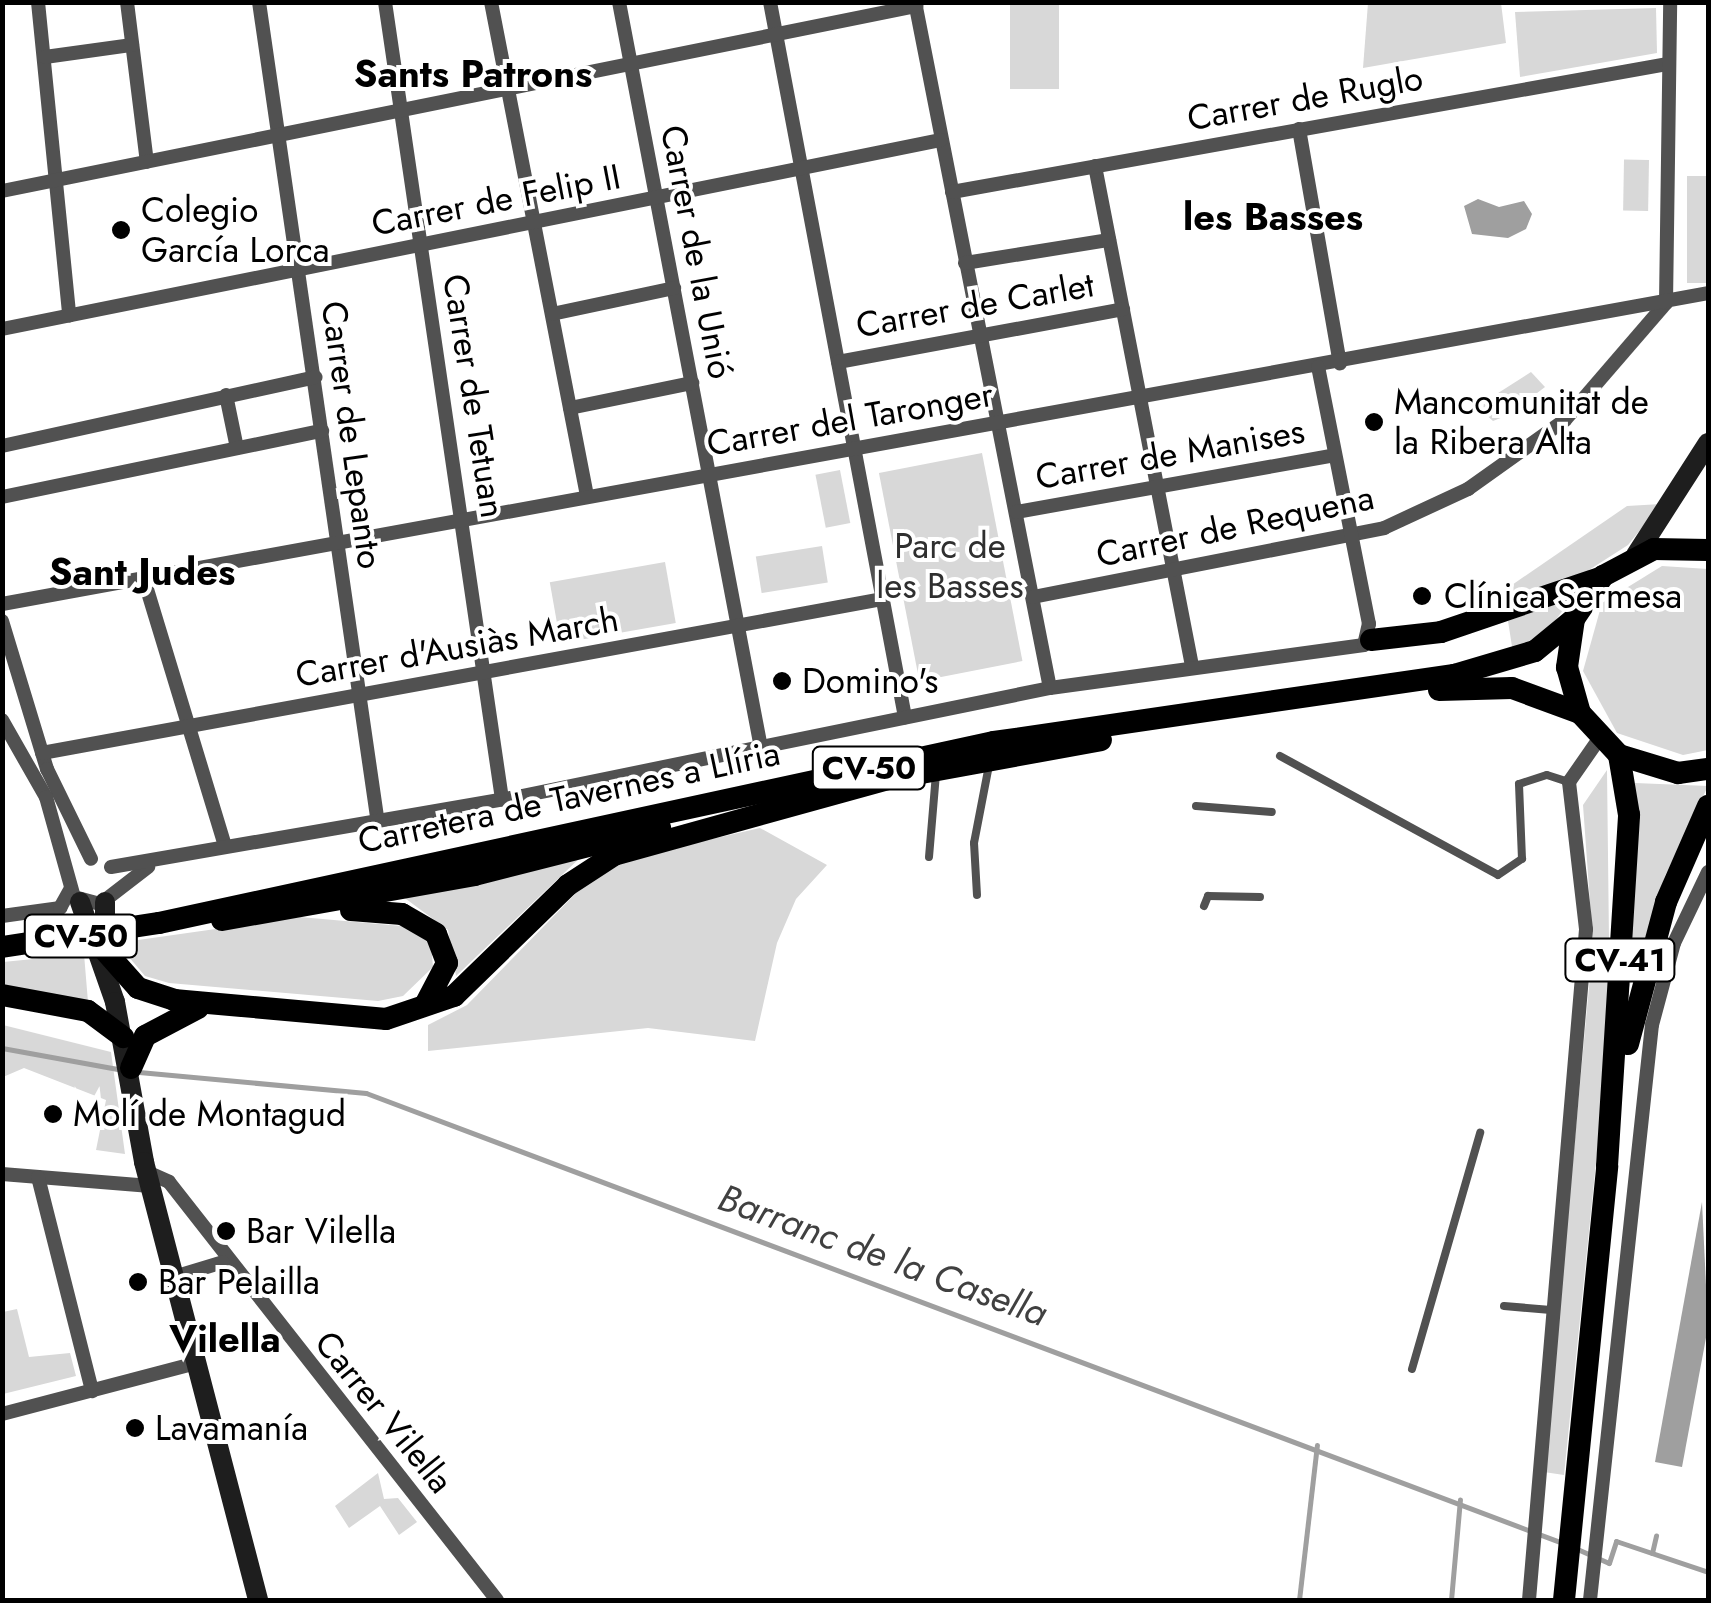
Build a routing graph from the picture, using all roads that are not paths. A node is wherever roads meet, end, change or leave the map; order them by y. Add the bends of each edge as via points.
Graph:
1 (38, 2) edge
2 (127, 2) edge
3 (259, 2) edge
4 (385, 2) edge
5 (491, 2) edge
6 (619, 2) edge
7 (770, 2) edge
8 (1670, 2) edge
9 (916, 4) edge
10 (776, 36) junction
11 (132, 45) junction
12 (45, 57) junction
13 (631, 64) junction
14 (1668, 64) junction
15 (510, 90) junction
16 (402, 111) junction
17 (1299, 129) junction
18 (278, 136) junction
19 (942, 140) junction
20 (147, 162) junction
21 (1095, 166) junction
22 (802, 169) junction
23 (56, 180) junction
24 (2, 191) edge
25 (952, 192) junction
26 (656, 198) junction
27 (534, 222) junction
28 (1110, 240) junction
29 (420, 245) junction
30 (965, 263) junction
31 (298, 270) junction
32 (674, 288) junction
33 (1708, 293) edge
34 (1666, 302) junction
35 (1123, 308) junction
36 (552, 314) junction
37 (68, 316) junction
38 (2, 329) edge
39 (980, 335) junction
40 (838, 362) junction
41 (1340, 363) junction
42 (1318, 367) junction
43 (315, 377) junction
44 (692, 382) junction
45 (226, 396) junction
46 (1142, 398) junction
47 (570, 408) junction
48 (998, 422) junction
49 (322, 431) junction
50 (1708, 443) edge
51 (2, 446) edge
52 (238, 448) junction
53 (854, 449) junction
54 (1336, 454) junction
55 (710, 475) junction
56 (1158, 487) junction
57 (587, 496) junction
58 (2, 497) edge
59 (1016, 512) junction
60 (462, 518) junction
61 (1352, 539) junction
62 (336, 542) junction
63 (1708, 550) edge
64 (1636, 555) junction
65 (1174, 572) junction
66 (143, 576) junction
67 (1603, 576) junction
68 (1033, 597) junction
69 (884, 599) junction
70 (2, 604) edge
71 (1574, 619) junction
72 (2, 621) edge
73 (738, 627) junction
74 (1371, 640) junction
75 (1192, 666) junction
76 (483, 673) junction
77 (1050, 688) junction
78 (358, 694) junction
79 (1580, 713) junction
80 (905, 717) junction
81 (2, 720) edge
82 (190, 725) junction
83 (1599, 739) junction
84 (761, 748) junction
85 (42, 753) junction
86 (1618, 755) junction
87 (1280, 756) dead end
88 (989, 761) junction
89 (1708, 769) edge
90 (936, 770) junction
91 (888, 779) junction
92 (1569, 782) junction
93 (502, 800) junction
94 (1196, 806) dead end
95 (1708, 806) edge
96 (1272, 812) dead end
97 (377, 817) junction
98 (224, 842) junction
99 (166, 857) junction
100 (929, 857) dead end
101 (90, 859) junction
102 (110, 867) junction
103 (1708, 872) edge
104 (73, 889) junction
105 (977, 895) dead end
106 (1260, 898) dead end
107 (108, 899) junction
108 (1204, 906) dead end
109 (282, 912) junction
110 (2, 916) edge
111 (158, 923) junction
112 (2, 947) edge
113 (106, 952) junction
114 (112, 990) junction
115 (2, 994) edge
116 (226, 1008) junction
117 (415, 1012) junction
118 (129, 1051) junction
119 (1480, 1133) dead end
120 (1607, 1166) junction
121 (2, 1174) edge
122 (38, 1177) junction
123 (149, 1179) junction
124 (223, 1262) junction
125 (174, 1278) junction
126 (1504, 1306) dead end
127 (1551, 1310) junction
128 (196, 1363) junction
129 (1412, 1368) dead end
130 (92, 1390) junction
131 (2, 1414) edge
132 (1590, 1598) edge
133 (1530, 1599) edge
134 (1564, 1599) edge
135 (258, 1600) edge
136 (497, 1600) edge

1 - 12 street
2 - 11 street
3 - 18 street, Carrer de Lepanto
4 - 16 street, Carrer de Tetuan
5 - 15 street
6 - 13 street, Carrer de la Unió
7 - 10 street
8 - 14 street
9 - 10 street
9 - 19 street
10 - 13 street
10 - 22 street
11 - 12 street
11 - 20 street
12 - 23 street
13 - 15 street
13 - 26 street, Carrer de la Unió
14 - 17 street, Carrer de Ruglo
14 - 34 street
15 - 16 street
15 - 27 street
16 - 18 street
16 - 29 street, Carrer de Tetuan
17 - 21 street, Carrer de Ruglo
17 - 41 street
18 - 20 street
18 - 31 street, Carrer de Lepanto
19 - 22 street, Carrer de Felip II
19 - 25 street
20 - 23 street
21 - 25 street, Carrer de Ruglo
21 - 28 street
22 - 26 street, Carrer de Felip II
22 - 40 street
23 - 24 street
23 - 37 street
25 - 30 street
26 - 27 street, Carrer de Felip II
26 - 32 street, Carrer de la Unió
27 - 29 street, Carrer de Felip II
27 - 36 street
28 - 30 street
28 - 35 street
29 - 31 street, Carrer de Felip II
29 - 60 street, Carrer de Tetuan
30 - 39 street
31 - 37 street, Carrer de Felip II
31 - 43 street, Carrer de Lepanto
32 - 36 street
32 - 44 street, Carrer de la Unió
33 - 34 street, Carrer del Taronger
34 - 41 street, Carrer del Taronger
34 - 61 street, Carrer de Requena via 1602,384 1528,450 1450,499
35 - 39 street, Carrer de Carlet
35 - 46 street
36 - 47 street
37 - 38 street, Carrer de Felip II
39 - 40 street, Carrer de Carlet
39 - 48 street
40 - 53 street
41 - 42 street, Carrer del Taronger
42 - 46 street, Carrer del Taronger
42 - 54 street
43 - 45 street
43 - 49 street, Carrer de Lepanto
44 - 47 street
44 - 55 street, Carrer de la Unió
45 - 51 street
45 - 52 street
46 - 48 street, Carrer del Taronger
46 - 56 street
47 - 57 street
48 - 53 street, Carrer del Taronger
48 - 59 street
49 - 52 street
49 - 62 street, Carrer de Lepanto
50 - 64 main road
52 - 58 street
53 - 55 street, Carrer del Taronger
53 - 69 street
54 - 56 street, Carrer de Manises
54 - 61 street
55 - 57 street, Carrer del Taronger
55 - 73 street, Carrer de la Unió
56 - 59 street, Carrer de Manises
56 - 65 street
57 - 60 street, Carrer del Taronger
59 - 68 street
60 - 62 street, Carrer del Taronger
60 - 76 street, Carrer de Tetuan
61 - 65 street, Carrer de Requena
61 - 74 street
62 - 66 street, Carrer del Taronger
62 - 78 street, Carrer de Lepanto
63 - 64 main road, CV-50
64 - 67 main road, CV-50
65 - 68 street, Carrer de Requena
65 - 75 street
66 - 70 street, Carrer del Taronger
66 - 82 street
67 - 71 main road, CV-50
67 - 74 main road via 1441,632
68 - 77 street
69 - 73 street, Carrer d'Ausiàs March
69 - 80 street
71 - 79 main road, CV-50 via 1567,667
71 - 111 main road, Carretera de Tavernes a Llíria / CV-50 via 1535,652 1454,675 994,742
72 - 85 street
73 - 76 street, Carrer d'Ausiàs March
73 - 84 street, Carrer de la Unió
74 - 75 street
75 - 77 street
76 - 78 street, Carrer d'Ausiàs March
76 - 93 street, Carrer de Tetuan
77 - 80 street
78 - 82 street, Carrer d'Ausiàs March
78 - 97 street, Carrer de Lepanto
79 - 83 main road, CV-50
79 - 88 main road, Carretera de Tavernes a Llíria / CV-50 via 1512,688 1454,688
80 - 84 street
81 - 104 street via 43,791
82 - 85 street, Carrer d'Ausiàs March
82 - 98 street
83 - 86 main road, CV-50
83 - 92 street
84 - 93 street
85 - 101 street
86 - 89 main road, CV-50 via 1678,773
86 - 120 main road, CV-41 via 1629,815
87 - 92 lane via 1498,875 1522,859 1519,784 1548,775
88 - 90 main road, Carretera de Tavernes a Llíria / CV-50
88 - 105 lane via 974,843
90 - 91 main road, Carretera de Tavernes a Llíria / CV-50
90 - 100 lane
91 - 109 main road, Carretera de Tavernes a Llíria / CV-50
91 - 117 main road via 614,855 556,896 454,996
92 - 127 street via 1586,928
93 - 97 street
94 - 96 lane
95 - 120 main road, CV-41 via 1644,968
97 - 98 street
98 - 99 street
99 - 102 street
99 - 107 street
101 - 102 street
101 - 104 street
102 - 107 street
103 - 132 street via 1674,943 1652,1025
104 - 107 street
104 - 110 street via 60,908
104 - 114 main road
106 - 108 lane via 1208,896
107 - 113 main road
109 - 111 main road, Carretera de Tavernes a Llíria / CV-50
109 - 117 main road via 372,910 424,921 447,963 438,992
111 - 112 main road, Carretera de Tavernes a Llíria / CV-50
113 - 114 main road
113 - 116 main road via 148,994
114 - 118 main road
115 - 118 main road via 88,1010
116 - 117 main road via 360,1020
116 - 118 main road via 176,1014
118 - 123 main road
119 - 129 lane
120 - 134 main road, CV-41
121 - 122 street
122 - 123 street
122 - 130 street
123 - 124 street, Carrer Vilella via 168,1182
123 - 125 main road
124 - 125 street
124 - 136 street, Carrer Vilella
125 - 128 main road
126 - 127 lane
127 - 133 street via 1534,1468 1541,1496
128 - 130 street
128 - 135 main road
130 - 131 street

